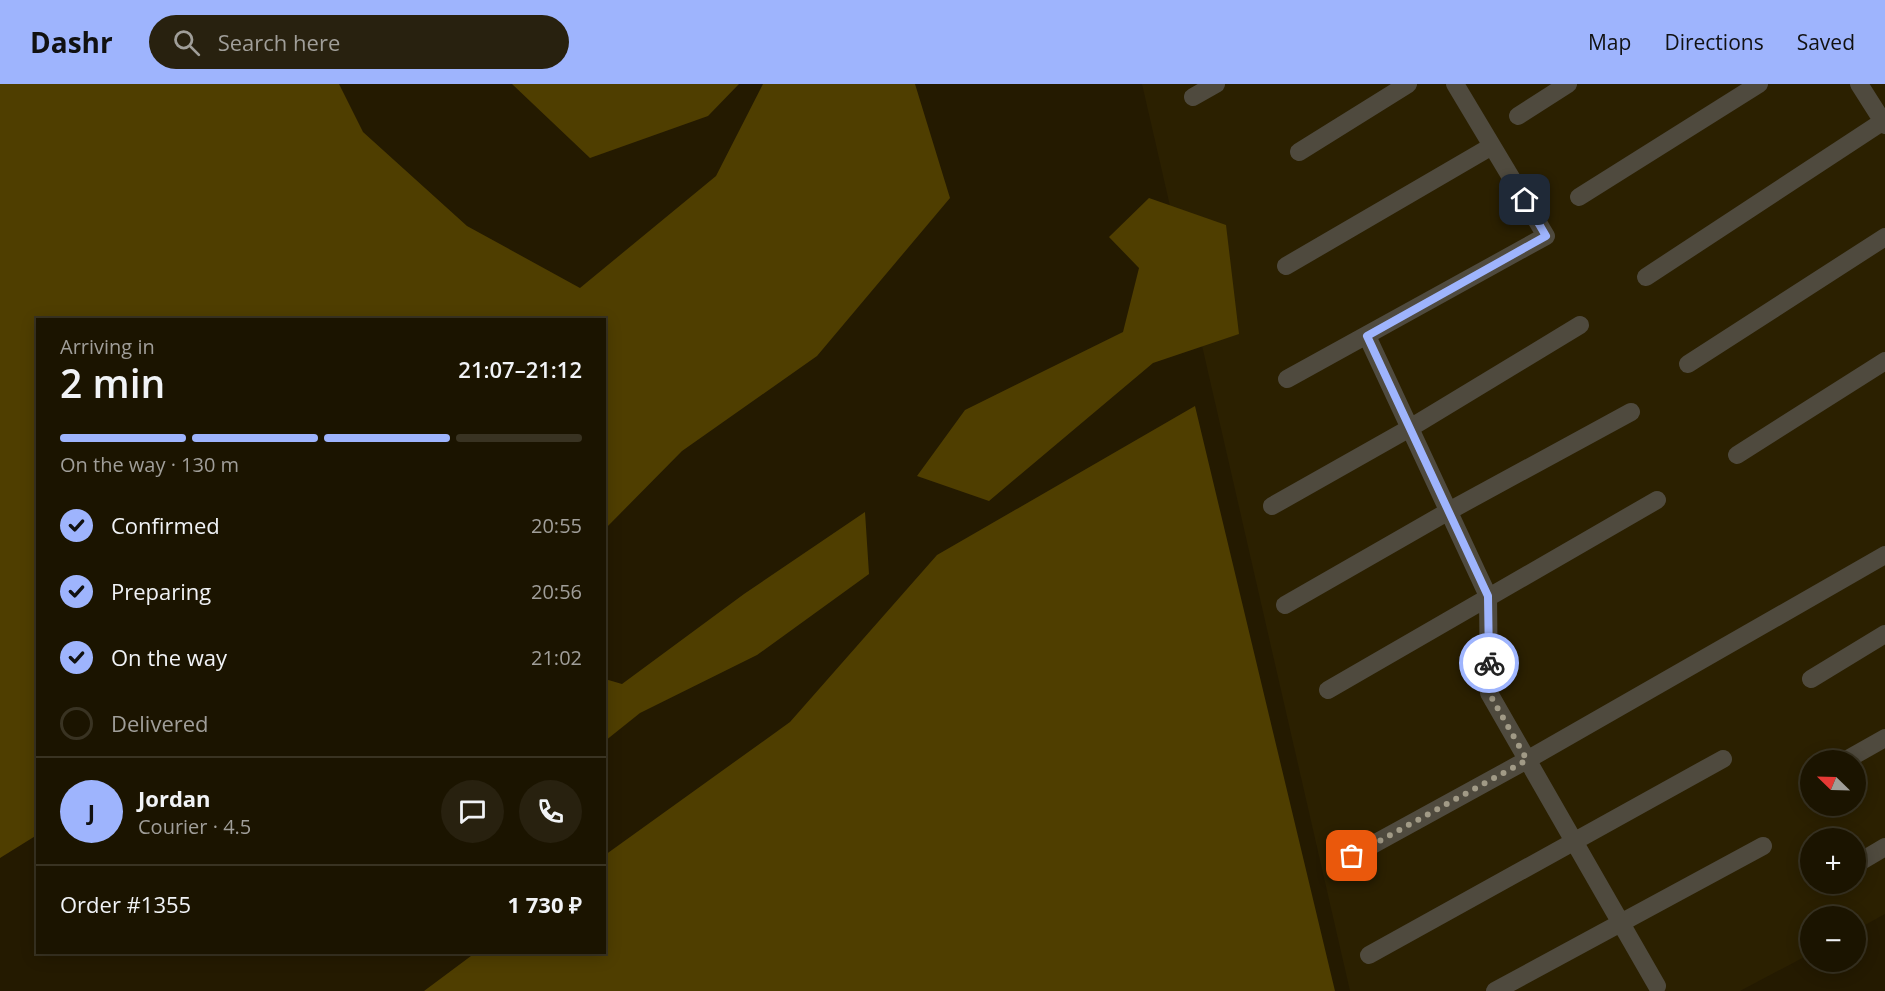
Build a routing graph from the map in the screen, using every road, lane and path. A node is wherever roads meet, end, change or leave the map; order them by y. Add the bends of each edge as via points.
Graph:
1 (1216, 84) edge
2 (1408, 84) edge
3 (1455, 84) edge
4 (1568, 84) edge
5 (1759, 84) edge
6 (1859, 84) edge
7 (1193, 97) dead end
8 (1518, 116) dead end
9 (1884, 122) edge
10 (1492, 146) junction
11 (1299, 152) dead end
12 (1579, 197) dead end
13 (1885, 237) edge
14 (1286, 266) dead end
15 (1646, 277) dead end
16 (1580, 325) dead end
17 (1367, 336) junction
18 (1885, 361) edge
19 (1688, 364) dead end
20 (1287, 379) dead end
21 (1631, 412) dead end
22 (1410, 428) junction
23 (1737, 455) dead end
24 (1656, 500) dead end
25 (1272, 506) dead end
26 (1449, 511) junction
27 (1885, 555) edge
28 (1488, 596) junction
29 (1285, 605) dead end
30 (1885, 634) edge
31 (1811, 679) dead end
32 (1328, 690) dead end
33 (1885, 738) edge
34 (1864, 750) edge
35 (1723, 759) dead end
36 (1527, 760) junction
37 (1574, 840) junction
38 (1763, 846) dead end
39 (1885, 847) edge
40 (1352, 856) dead end
41 (1866, 858) edge
42 (1620, 922) junction
43 (1369, 955) dead end
44 (1657, 986) dead end
45 (1495, 991) edge

1 - 7 lane
2 - 11 lane
3 - 10 lane
4 - 8 lane
5 - 12 lane
6 - 9 lane
9 - 15 lane
10 - 14 lane
10 - 17 lane via 1546,236
13 - 19 lane
16 - 22 lane
17 - 20 lane
17 - 22 lane
18 - 23 lane
21 - 26 lane
22 - 25 lane
22 - 26 lane
24 - 28 lane
26 - 28 lane
26 - 29 lane
27 - 36 lane
28 - 32 lane
28 - 36 lane via 1489,693
30 - 31 lane
33 - 34 lane
35 - 37 lane
36 - 37 lane
36 - 40 lane
37 - 42 lane
37 - 43 lane
38 - 42 lane
39 - 41 lane
42 - 44 lane
42 - 45 lane

